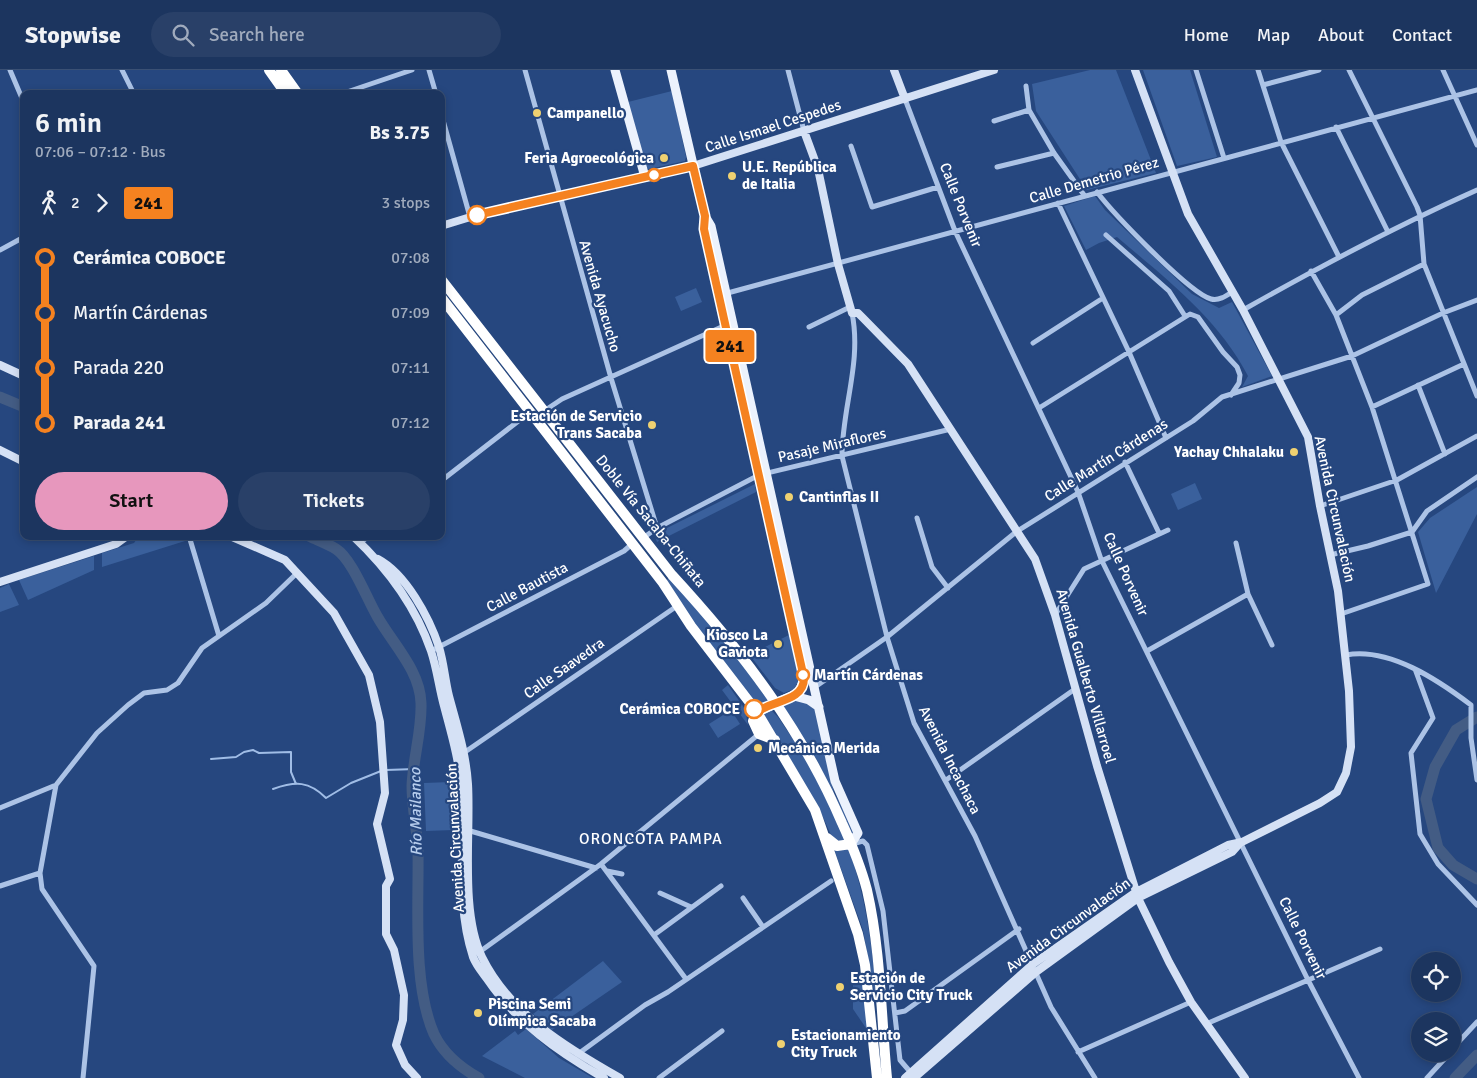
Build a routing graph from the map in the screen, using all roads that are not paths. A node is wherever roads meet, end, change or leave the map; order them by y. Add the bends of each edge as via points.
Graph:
1 (10, 70) edge
2 (122, 70) edge
3 (269, 70) edge
4 (281, 70) edge
5 (412, 70) edge
6 (429, 70) edge
7 (525, 70) edge
8 (616, 70) edge
9 (671, 70) edge
10 (788, 70) edge
11 (894, 70) edge
12 (994, 70) edge
13 (1135, 70) edge
14 (1196, 70) edge
15 (1258, 70) edge
16 (1319, 70) edge
17 (1349, 70) edge
18 (1444, 70) edge
19 (1263, 85) junction
20 (1026, 86) dead end
21 (132, 90) edge
22 (283, 90) edge
23 (295, 90) edge
24 (353, 90) edge
25 (435, 90) edge
26 (1477, 90) edge
27 (20, 94) edge
28 (1455, 96) junction
29 (905, 99) junction
30 (1029, 110) junction
31 (1373, 117) junction
32 (994, 121) dead end
33 (445, 127) edge
34 (1336, 127) junction
35 (804, 131) junction
36 (1281, 142) junction
37 (851, 146) dead end
38 (1477, 146) edge
39 (1054, 153) junction
40 (1224, 158) junction
41 (693, 166) junction
42 (997, 168) dead end
43 (1173, 171) junction
44 (645, 177) junction
45 (938, 187) junction
46 (1477, 190) edge
47 (1097, 192) junction
48 (1084, 195) junction
49 (559, 197) junction
50 (1058, 203) junction
51 (1420, 215) junction
52 (470, 217) junction
53 (445, 225) edge
54 (954, 231) junction
55 (1388, 232) junction
56 (1106, 235) dead end
57 (20, 238) edge
58 (0, 250) edge
59 (1339, 257) junction
60 (838, 264) junction
61 (1424, 264) junction
62 (1310, 272) junction
63 (445, 284) edge
64 (1232, 292) junction
65 (723, 294) junction
66 (1103, 298) junction
67 (1477, 300) edge
68 (445, 302) edge
69 (851, 310) junction
70 (1242, 310) junction
71 (1443, 313) junction
72 (1336, 315) junction
73 (1185, 316) junction
74 (729, 324) junction
75 (809, 327) dead end
76 (1033, 343) dead end
77 (1129, 352) junction
78 (1352, 356) junction
79 (1464, 364) junction
80 (0, 365) edge
81 (20, 374) edge
82 (611, 378) junction
83 (1278, 379) junction
84 (1418, 385) junction
85 (1231, 395) junction
86 (1477, 396) edge
87 (1372, 407) junction
88 (1039, 408) junction
89 (543, 411) junction
90 (530, 412) junction
91 (951, 429) junction
92 (1477, 436) edge
93 (1166, 438) junction
94 (0, 450) edge
95 (1445, 454) junction
96 (842, 456) junction
97 (20, 460) edge
98 (1125, 462) junction
99 (763, 474) junction
100 (1477, 477) edge
101 (445, 478) edge
102 (1397, 480) junction
103 (1078, 492) junction
104 (1320, 506) junction
105 (917, 518) dead end
106 (657, 528) junction
107 (1168, 530) dead end
108 (1016, 532) junction
109 (1412, 532) junction
110 (1159, 533) junction
111 (643, 538) junction
112 (122, 540) edge
113 (190, 540) edge
114 (239, 540) edge
115 (357, 540) edge
116 (364, 540) edge
117 (360, 543) junction
118 (1236, 543) dead end
119 (633, 544) junction
120 (1330, 554) junction
121 (375, 557) junction
122 (1101, 559) junction
123 (297, 573) junction
124 (0, 582) edge
125 (948, 588) junction
126 (1248, 594) junction
127 (677, 606) junction
128 (1341, 614) junction
129 (1055, 615) junction
130 (219, 636) junction
131 (886, 637) junction
132 (1272, 645) dead end
133 (439, 647) junction
134 (431, 651) junction
135 (1147, 651) junction
136 (1346, 655) junction
137 (1415, 669) junction
138 (815, 687) junction
139 (1075, 690) junction
140 (794, 696) junction
141 (776, 703) junction
142 (819, 707) junction
143 (757, 712) junction
144 (759, 734) junction
145 (1474, 738) edge
146 (775, 740) junction
147 (465, 752) junction
148 (946, 780) junction
149 (1477, 780) edge
150 (56, 785) junction
151 (0, 808) edge
152 (465, 829) junction
153 (827, 838) junction
154 (1242, 842) junction
155 (851, 844) junction
156 (602, 864) junction
157 (596, 868) junction
158 (607, 871) junction
159 (40, 873) junction
160 (622, 874) dead end
161 (831, 881) dead end
162 (0, 886) edge
163 (721, 886) dead end
164 (660, 893) dead end
165 (1137, 895) junction
166 (743, 898) dead end
167 (1477, 905) edge
168 (691, 906) junction
169 (763, 927) junction
170 (1018, 929) junction
171 (654, 935) junction
172 (1380, 949) dead end
173 (476, 954) junction
174 (1034, 968) junction
175 (686, 979) junction
176 (1308, 980) junction
177 (1191, 1002) junction
178 (895, 1013) junction
179 (1477, 1022) edge
180 (1205, 1024) junction
181 (722, 1031) dead end
182 (1461, 1039) edge
183 (1078, 1052) junction
184 (576, 1057) junction
185 (1442, 1062) edge
186 (912, 1077) edge
187 (84, 1078) edge
188 (417, 1078) edge
189 (604, 1078) edge
190 (620, 1078) edge
191 (659, 1078) edge
192 (877, 1078) edge
193 (887, 1078) edge
194 (1095, 1078) edge
195 (1245, 1078) edge
196 (1360, 1078) edge
197 (1427, 1078) edge

1 - 27 street
2 - 21 street
3 - 22 highway
4 - 23 highway
5 - 24 street
6 - 25 street
7 - 49 street, Avenida Ayacucho
8 - 44 main road
9 - 41 main road
10 - 35 street
11 - 29 main road, Calle Porvenir
12 - 29 main road, Calle Ismael Cespedes
13 - 43 main road, Avenida Circunvalación
14 - 40 street
15 - 19 street
16 - 19 street
17 - 31 street
18 - 28 street
19 - 36 street
20 - 30 street
26 - 28 street, Calle Demetrio Pérez
28 - 31 street, Calle Demetrio Pérez
28 - 38 street
29 - 35 main road, Calle Ismael Cespedes
29 - 45 street, Calle Porvenir
30 - 32 street
30 - 39 street
31 - 34 street, Calle Demetrio Pérez
31 - 51 street
33 - 52 street
34 - 36 street, Calle Demetrio Pérez
34 - 55 street
35 - 41 main road, Calle Ismael Cespedes
35 - 60 main road via 825,194
36 - 40 street, Calle Demetrio Pérez
36 - 59 street
37 - 45 street via 872,207
39 - 42 street
39 - 48 street
40 - 43 street, Calle Demetrio Pérez
41 - 44 main road, Calle Ismael Cespedes
41 - 65 main road via 705,216 711,226
43 - 47 street, Calle Demetrio Pérez
43 - 64 main road, Avenida Circunvalación via 1188,214
44 - 49 main road, Calle Ismael Cespedes
45 - 54 street, Calle Porvenir
46 - 51 street
47 - 48 street, Calle Demetrio Pérez
47 - 64 street via 1193,290 1212,300
48 - 50 street, Calle Demetrio Pérez
49 - 52 main road, Calle Ismael Cespedes
49 - 82 street, Avenida Ayacucho
50 - 54 street, Calle Demetrio Pérez
50 - 66 street
51 - 55 street
51 - 61 street
52 - 53 main road, Calle Ismael Cespedes
54 - 60 street, Calle Demetrio Pérez
54 - 88 street, Calle Porvenir
55 - 59 street
56 - 73 street via 1169,291
57 - 58 street
59 - 62 street
60 - 65 street, Calle Demetrio Pérez
60 - 69 main road
61 - 71 street
61 - 72 street via 1362,295
62 - 70 street
62 - 72 street
63 - 89 highway, Doble Vía Sacaba-Chiñata
64 - 70 main road, Avenida Circunvalación
65 - 74 main road
66 - 76 street
66 - 77 street
67 - 71 street, Calle Martín Cárdenas
68 - 90 highway, Doble Vía Sacaba-Chiñata
69 - 75 street
69 - 91 main road, Avenida Gualberto Villarroel via 908,364
69 - 96 street, Avenida Incachaca via 855,367 842,431
70 - 83 main road, Avenida Circunvalación
71 - 78 street, Calle Martín Cárdenas
71 - 79 street
72 - 78 street
73 - 77 street
73 - 85 street via 1198,317 1236,367 1240,375 1239,384
74 - 82 street
74 - 99 main road
77 - 88 street
77 - 93 street
78 - 83 street, Calle Martín Cárdenas
78 - 87 street
79 - 84 street
79 - 86 street
80 - 81 main road
82 - 89 street via 562,399
82 - 106 street, Avenida Ayacucho
83 - 85 street, Calle Martín Cárdenas
83 - 104 main road, Avenida Circunvalación via 1308,437
84 - 87 street
84 - 95 street
85 - 93 street, Calle Martín Cárdenas via 1222,397
87 - 102 street
88 - 103 street, Calle Porvenir
89 - 111 highway, Doble Vía Sacaba-Chiñata
90 - 101 street
90 - 119 highway, Doble Vía Sacaba-Chiñata
91 - 96 street, Pasaje Miraflores
91 - 108 main road, Avenida Gualberto Villarroel
92 - 95 street
93 - 98 street, Calle Martín Cárdenas
94 - 97 main road
95 - 102 street
96 - 99 street, Pasaje Miraflores
96 - 131 street, Avenida Incachaca
98 - 103 street, Calle Martín Cárdenas
98 - 110 street
99 - 106 street, Pasaje Miraflores
99 - 138 main road
99 - 140 main road via 804,678 802,689
100 - 109 street via 1427,511
102 - 104 street
102 - 109 street
103 - 108 street, Calle Martín Cárdenas
103 - 122 street, Calle Porvenir
104 - 120 main road, Avenida Circunvalación
105 - 125 street via 932,567
106 - 111 street, Pasaje Miraflores
107 - 110 street
108 - 125 street, Calle Martín Cárdenas
108 - 129 main road, Avenida Gualberto Villarroel via 1035,559
109 - 120 street
109 - 128 street via 1428,584
110 - 122 street
111 - 141 highway, Doble Vía Sacaba-Chiñata via 672,576 707,612
112 - 124 main road
113 - 130 street
114 - 123 main road via 285,560
115 - 117 main road, Avenida Circunvalación
116 - 117 street
117 - 121 main road, Avenida Circunvalación
118 - 126 street
119 - 127 highway, Doble Vía Sacaba-Chiñata
119 - 133 street, Calle Bautista
120 - 128 main road, Avenida Circunvalación
121 - 133 main road, Avenida Circunvalación via 390,566 403,580
121 - 134 main road, Avenida Circunvalación via 412,609
122 - 129 street via 1084,569
122 - 135 street, Calle Porvenir
123 - 130 street via 266,603
123 - 188 main road via 334,613 369,675 380,722 385,793 377,824 390,879 386,886 386,934 394,950 404,994 403,1020 396,1045 405,1065
125 - 131 street, Calle Martín Cárdenas
126 - 132 street
126 - 135 street
127 - 143 highway, Doble Vía Sacaba-Chiñata
127 - 147 street, Calle Saavedra
128 - 136 main road, Avenida Circunvalación
129 - 139 main road, Avenida Gualberto Villarroel
130 - 150 street via 202,648 178,683 166,690 144,693 97,733
131 - 138 street, Calle Martín Cárdenas
131 - 148 street, Avenida Incachaca via 914,723
133 - 134 street, Calle Bautista
133 - 147 main road, Avenida Circunvalación via 448,694
134 - 152 main road, Avenida Circunvalación via 457,756
135 - 154 street, Calle Porvenir
136 - 137 street via 1362,652
136 - 154 main road, Avenida Circunvalación via 1352,747 1346,773 1336,792
137 - 145 street via 1443,684 1471,706
137 - 167 street via 1433,718 1411,753 1420,834 1438,864
138 - 142 main road
139 - 148 street
139 - 165 main road, Avenida Gualberto Villarroel
140 - 141 main road
140 - 142 main road
141 - 143 highway
141 - 155 highway, Doble Vía Sacaba-Chiñata via 828,789
142 - 155 main road via 835,780 858,832
143 - 144 highway via 753,721
143 - 146 highway, Doble Vía Sacaba-Chiñata
144 - 146 highway
144 - 156 street
145 - 149 street
146 - 153 highway, Doble Vía Sacaba-Chiñata via 815,810
147 - 152 main road, Avenida Circunvalación
148 - 170 street, Avenida Incachaca
150 - 151 street
150 - 159 street
152 - 157 street
152 - 173 main road, Avenida Circunvalación
153 - 155 highway via 837,846
153 - 192 highway, Doble Vía Sacaba-Chiñata via 866,965
154 - 165 main road, Avenida Circunvalación via 1228,845
154 - 176 street, Calle Porvenir
155 - 178 street via 863,841 867,845 883,912
155 - 193 highway, Doble Vía Sacaba-Chiñata via 866,888 872,919
156 - 157 street
156 - 158 street
157 - 173 street
158 - 160 street
158 - 171 street
159 - 162 street
159 - 187 street via 42,888 94,966
161 - 169 street
163 - 168 street
164 - 168 street
165 - 174 main road, Avenida Circunvalación
165 - 177 main road, Avenida Gualberto Villarroel
166 - 169 street
168 - 171 street
169 - 175 street
170 - 174 street, Avenida Incachaca
170 - 178 street via 905,1011
171 - 175 street
172 - 176 street
173 - 184 main road, Avenida Circunvalación via 528,1020
174 - 183 street, Avenida Incachaca via 1051,1006
174 - 186 main road, Avenida Circunvalación
175 - 184 street via 645,1005
176 - 180 street
176 - 196 street, Calle Porvenir
177 - 180 main road, Avenida Gualberto Villarroel
177 - 183 street
178 - 186 street via 900,1060
179 - 182 street
180 - 195 main road, Avenida Gualberto Villarroel
181 - 191 street
183 - 194 street, Avenida Incachaca
184 - 189 main road, Avenida Circunvalación
184 - 190 main road, Avenida Circunvalación
185 - 197 street

